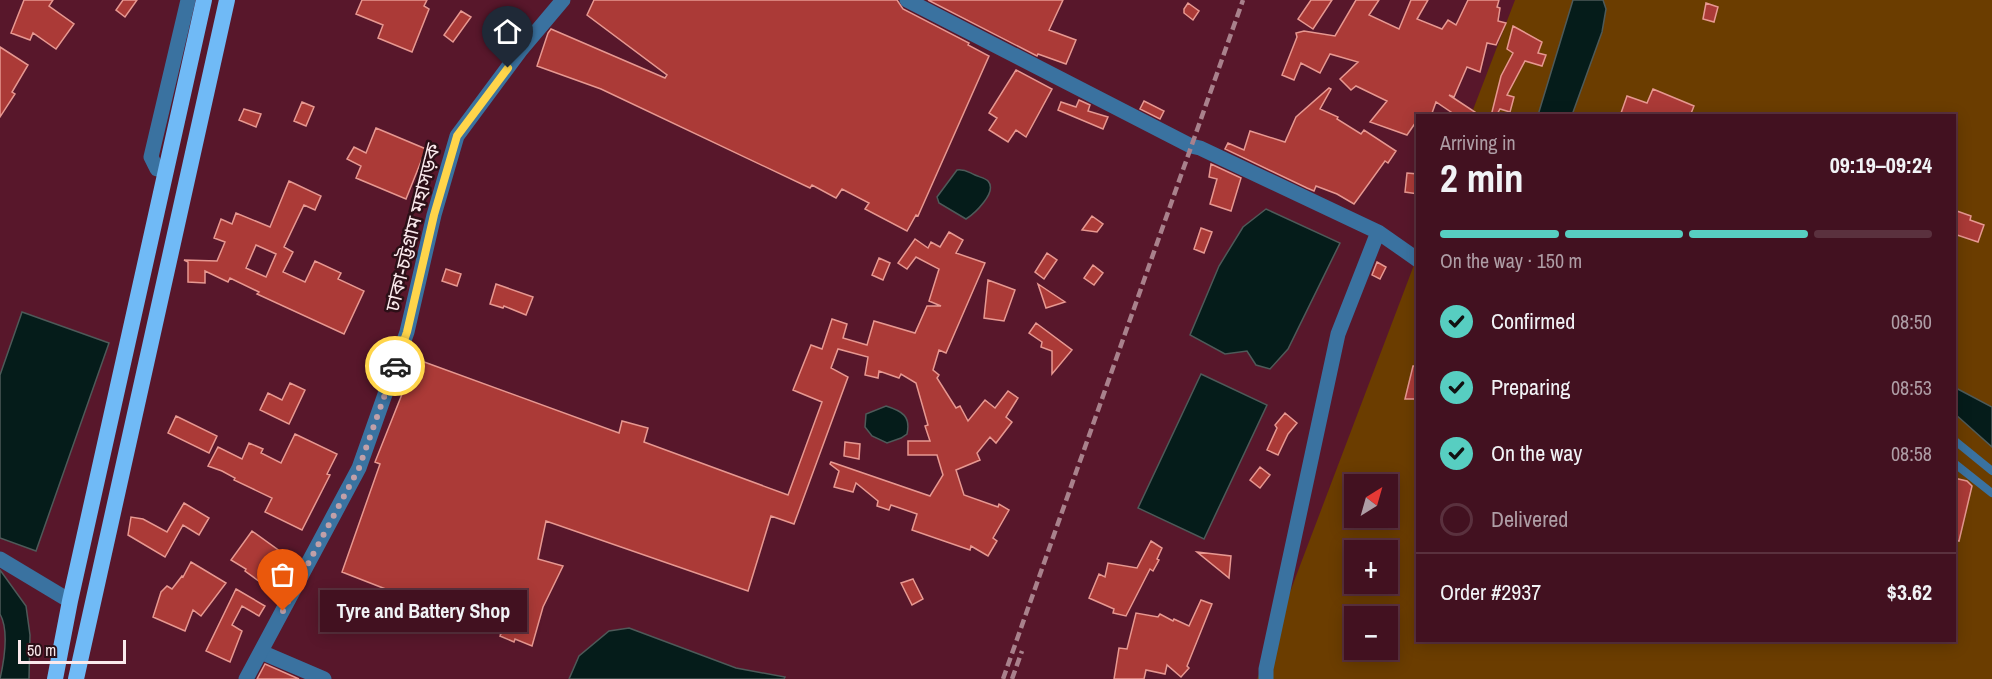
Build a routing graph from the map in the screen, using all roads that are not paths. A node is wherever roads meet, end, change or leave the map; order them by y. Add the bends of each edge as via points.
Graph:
1 (188, 0) edge
2 (204, 0) edge
3 (227, 0) edge
4 (563, 0) edge
5 (907, 0) edge
6 (157, 169) dead end
7 (1378, 232) junction
8 (1416, 259) edge
9 (1956, 442) edge
10 (1956, 465) edge
11 (1992, 471) edge
12 (1992, 492) edge
13 (0, 559) edge
14 (70, 602) junction
15 (261, 652) junction
16 (55, 679) edge
17 (75, 679) edge
18 (246, 679) edge
19 (324, 679) edge
20 (1266, 679) edge

1 - 6 street via 151,157
2 - 14 highway
3 - 17 highway
4 - 15 street, ঢাকা-চট্টগ্রাম মহাসড়ক via 457,136 407,332 359,468
5 - 7 street via 1191,146
7 - 8 street
7 - 20 street via 1338,334
9 - 11 lane
10 - 12 lane
13 - 14 street
14 - 16 highway
15 - 18 street, ঢাকা-চট্টগ্রাম মহাসড়ক
15 - 19 street

